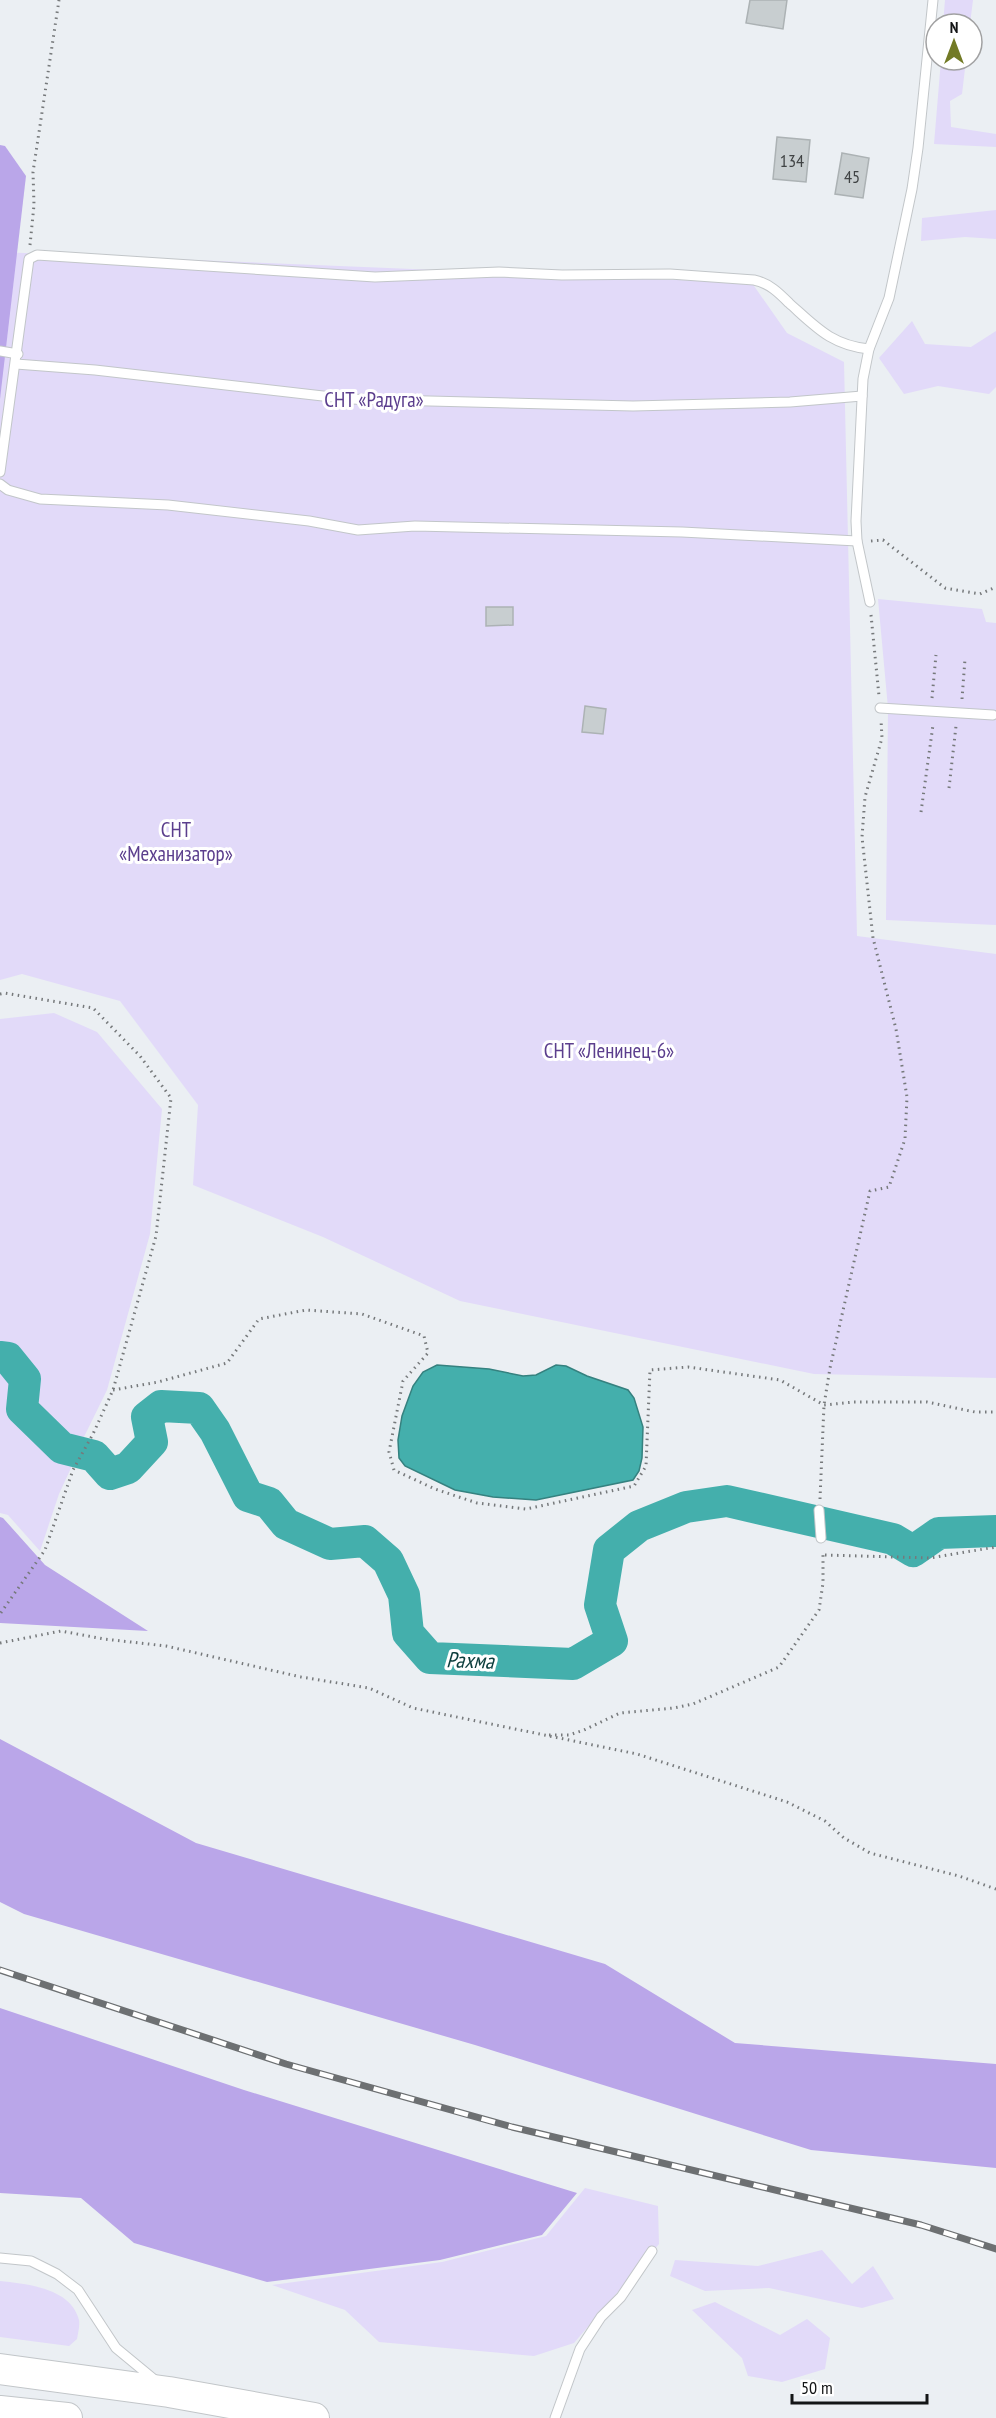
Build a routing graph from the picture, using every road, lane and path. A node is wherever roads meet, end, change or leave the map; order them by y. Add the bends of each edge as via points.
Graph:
1 (59, 0) edge
2 (933, 0) edge
3 (29, 259) junction
4 (869, 349) junction
5 (0, 351) edge
6 (17, 359) junction
7 (862, 396) junction
8 (0, 472) edge
9 (0, 484) edge
10 (857, 541) junction
11 (996, 587) edge
12 (870, 602) joint
13 (936, 655) dead end
14 (965, 659) dead end
15 (880, 708) junction
16 (933, 711) junction
17 (959, 713) junction
18 (993, 715) dead end
19 (949, 788) dead end
20 (921, 812) dead end
21 (0, 994) edge
22 (113, 1390) junction
23 (824, 1405) junction
24 (996, 1412) edge
25 (819, 1510) joint
26 (821, 1538) joint
27 (996, 1547) edge
28 (824, 1555) junction
29 (0, 1614) edge
30 (0, 1643) edge
31 (541, 1735) junction
32 (996, 1889) edge
33 (652, 2251) dead end
34 (0, 2259) edge
35 (0, 2369) edge
36 (169, 2392) junction
37 (0, 2411) edge
38 (67, 2418) edge
39 (314, 2418) edge
40 (555, 2418) edge

1 - 3 path via 33,172
2 - 4 lane via 912,189 889,298
3 - 4 lane via 37,255 375,277 499,272 669,274 754,280 776,290 837,342
3 - 6 lane
4 - 7 lane
5 - 6 lane
6 - 7 lane via 350,399 633,406
6 - 8 lane
7 - 10 lane
9 - 10 lane via 40,499 168,506 358,530 415,526 682,532
10 - 11 path via 883,540 945,588 980,594
10 - 12 lane
12 - 15 path
13 - 16 path
14 - 17 path
15 - 16 lane
15 - 23 path via 882,738 865,796 862,837 873,938 896,1029 907,1097 907,1123 889,1187 870,1191
16 - 17 lane
16 - 20 path
17 - 18 lane
17 - 19 path
21 - 22 path via 93,1008 140,1056 171,1098 156,1236
22 - 23 path via 227,1363 258,1319 306,1310 362,1314 424,1336 428,1353 403,1381 389,1452 394,1470 477,1503 526,1509 634,1486 646,1466 650,1370 687,1367 780,1380
22 - 29 path via 73,1470 45,1550
23 - 24 path via 927,1402 975,1412
23 - 25 path
25 - 26 lane
26 - 28 path
27 - 28 path via 930,1558
28 - 31 path via 819,1610 779,1667 693,1704 620,1713 569,1735
30 - 31 path via 61,1631 166,1646 301,1677 369,1688 413,1708
31 - 32 path via 637,1754 787,1802 825,1821 844,1838 870,1852
33 - 40 lane via 580,2349
34 - 36 lane via 31,2261 78,2290 116,2348
35 - 36 main road
36 - 39 main road
37 - 38 main road

